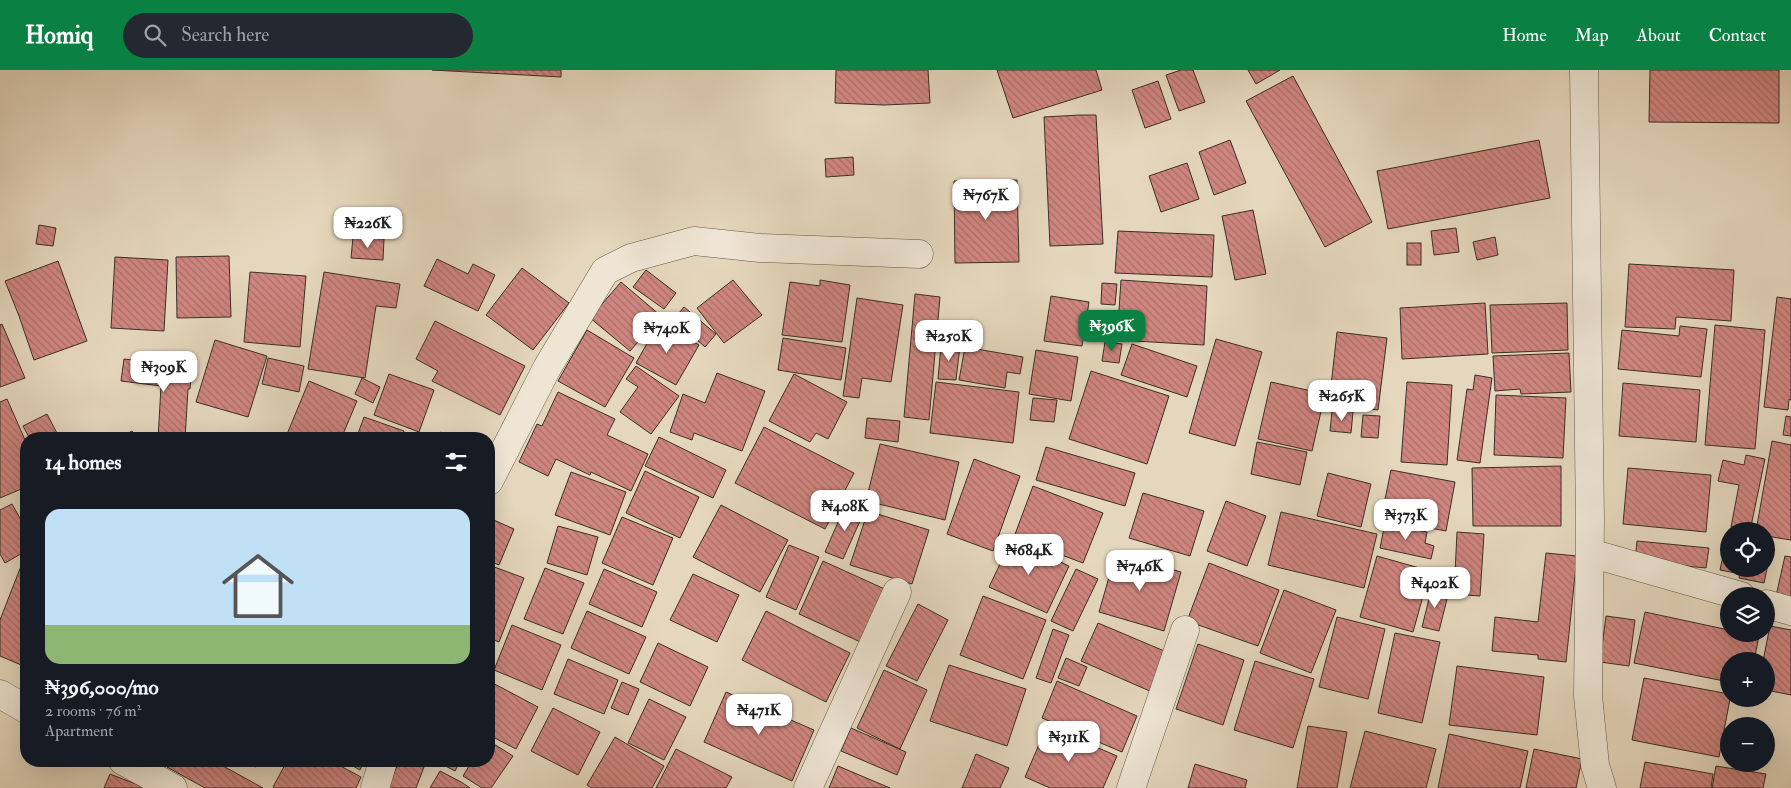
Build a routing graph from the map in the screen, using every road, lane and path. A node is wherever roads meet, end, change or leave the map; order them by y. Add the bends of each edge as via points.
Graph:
1 (1584, 70) edge
2 (919, 254) dead end
3 (495, 469) edge
4 (1590, 553) junction
5 (1720, 590) edge
6 (897, 592) dead end
7 (1775, 607) edge
8 (1791, 611) edge
9 (1185, 630) dead end
10 (0, 694) edge
11 (20, 706) edge
12 (135, 767) edge
13 (380, 767) edge
14 (172, 788) edge
15 (375, 788) edge
16 (808, 788) edge
17 (1131, 788) edge
18 (1602, 788) edge

1 - 4 street
2 - 3 street via 760,248 694,241 631,258 605,271 547,368
4 - 5 street
4 - 18 street via 1588,696 1595,765
6 - 16 street
7 - 8 street
9 - 17 street
10 - 11 street
12 - 14 street
13 - 15 street

